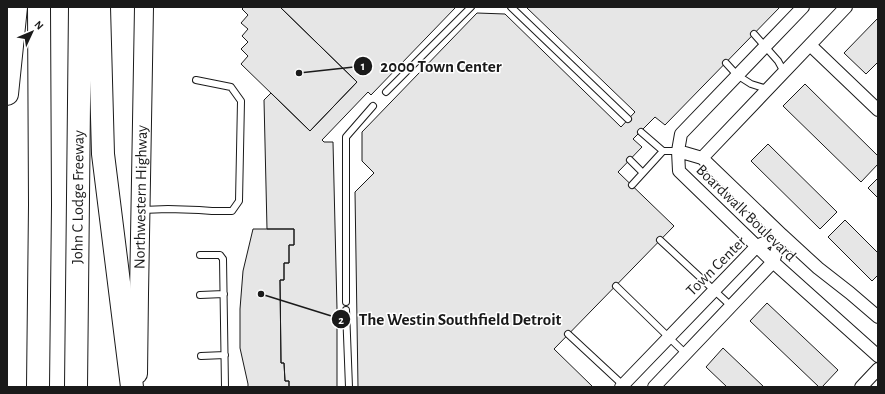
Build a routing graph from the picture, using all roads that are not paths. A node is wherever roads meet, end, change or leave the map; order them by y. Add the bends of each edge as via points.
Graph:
1 (16, 7) edge
2 (39, 7) edge
3 (80, 7) edge
4 (99, 7) edge
5 (144, 7) edge
6 (471, 7) edge
7 (511, 7) edge
8 (804, 7) edge
9 (846, 7) edge
10 (754, 34) dead end
11 (810, 45) junction
12 (765, 46) junction
13 (726, 63) dead end
14 (784, 72) junction
15 (737, 75) junction
16 (196, 80) dead end
17 (767, 89) junction
18 (386, 92) dead end
19 (7, 94) edge
20 (373, 106) dead end
21 (878, 110) edge
22 (628, 119) dead end
23 (641, 132) dead end
24 (678, 150) junction
25 (663, 151) junction
26 (702, 158) junction
27 (630, 160) dead end
28 (643, 173) junction
29 (632, 185) dead end
30 (140, 210) junction
31 (782, 235) junction
32 (660, 240) dead end
33 (757, 246) junction
34 (200, 255) dead end
35 (774, 262) junction
36 (616, 286) dead end
37 (714, 290) junction
38 (224, 294) junction
39 (200, 295) dead end
40 (346, 302) dead end
41 (731, 306) junction
42 (346, 310) dead end
43 (878, 318) edge
44 (568, 334) dead end
45 (669, 338) junction
46 (686, 354) junction
47 (225, 355) junction
48 (201, 356) dead end
49 (878, 356) edge
50 (878, 369) edge
51 (622, 386) edge
52 (38, 387) edge
53 (76, 387) edge
54 (132, 387) edge
55 (138, 387) edge
56 (225, 387) edge
57 (349, 387) edge
58 (654, 387) edge
59 (862, 387) edge

1 - 19 highway
2 - 52 highway
3 - 53 highway, John C Lodge Freeway
4 - 54 highway via 103,154
5 - 30 main road, Northwestern Highway
6 - 18 lane
7 - 22 lane
8 - 12 street
9 - 11 street
10 - 12 lane
11 - 14 street
11 - 21 street
12 - 14 lane
12 - 15 street
13 - 15 lane
14 - 17 street
15 - 17 lane via 751,84
15 - 24 street via 681,134
16 - 30 lane via 231,87 241,100 239,201 232,211
17 - 26 street
20 - 40 lane via 346,137
23 - 25 lane
24 - 25 lane
24 - 26 street, Boardwalk Boulevard
24 - 33 street, Boardwalk Boulevard via 679,171
25 - 28 lane
26 - 31 street, Boardwalk Boulevard
27 - 28 lane
28 - 29 lane
30 - 55 main road, Northwestern Highway
31 - 33 street, Town Center
31 - 35 street
31 - 43 street, Boardwalk Boulevard
32 - 37 lane
33 - 35 street, Boardwalk Boulevard
33 - 37 street, Town Center
34 - 38 lane via 220,255 223,259
35 - 41 street
35 - 49 street, Boardwalk Boulevard
36 - 45 lane
37 - 41 lane
37 - 45 street, Town Center
38 - 39 lane
38 - 47 lane
41 - 46 street
42 - 57 lane
44 - 51 lane
45 - 46 lane
45 - 51 street, Town Center
46 - 58 street
47 - 48 lane
47 - 56 lane
50 - 59 street

